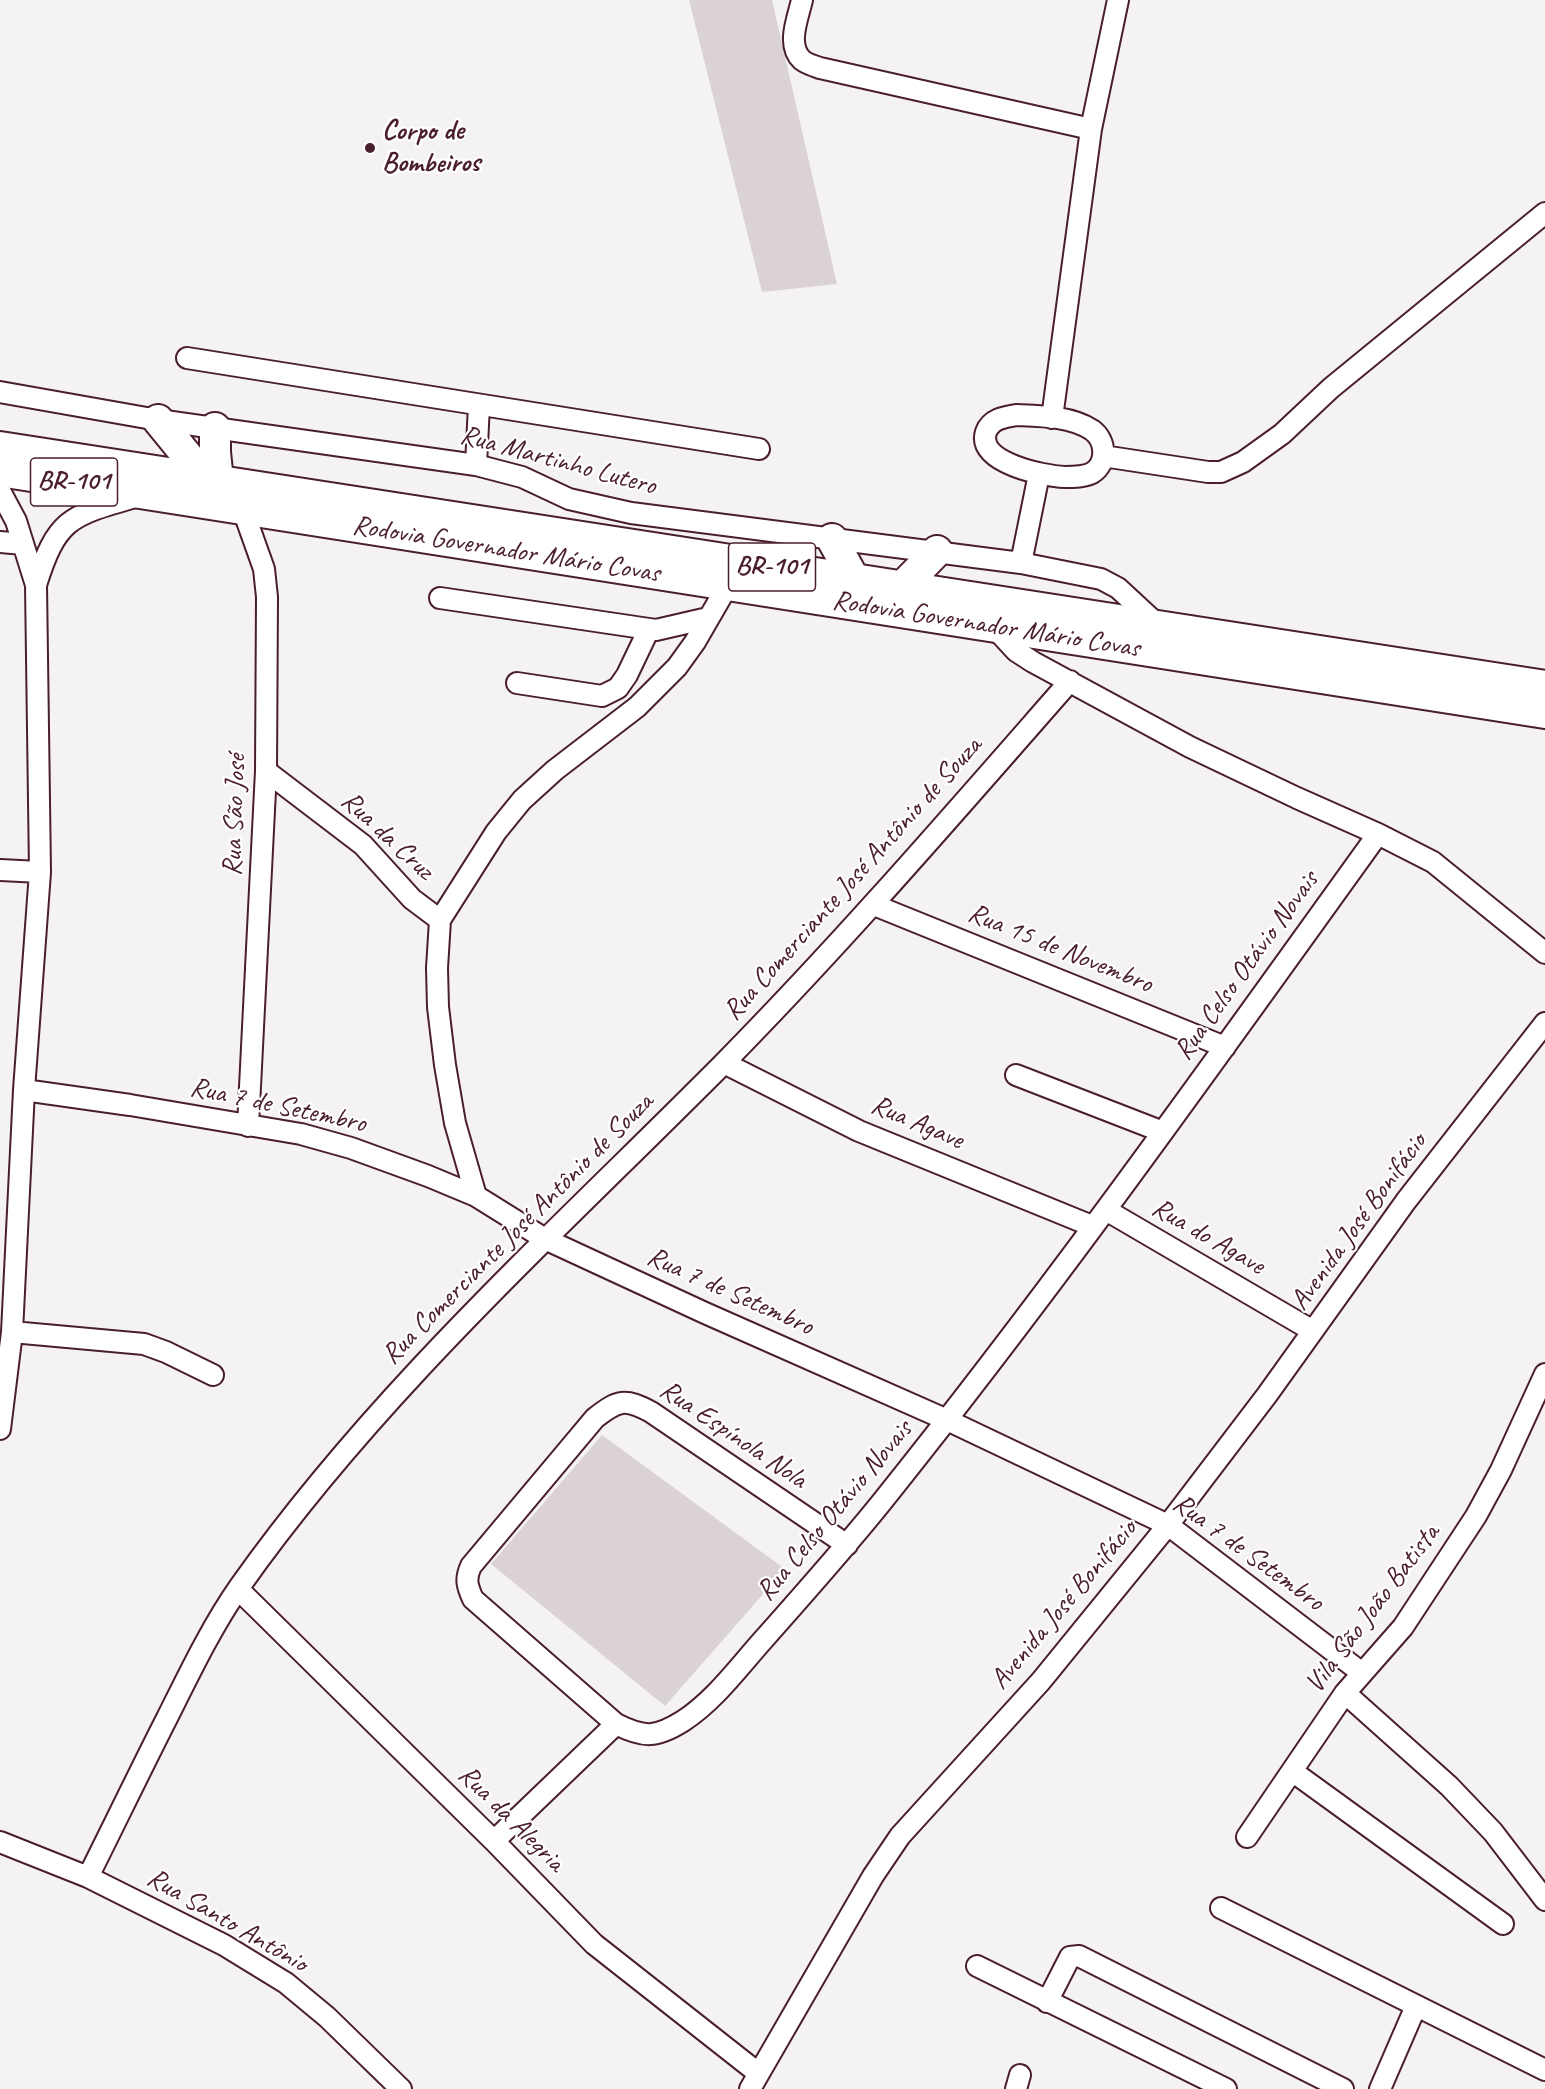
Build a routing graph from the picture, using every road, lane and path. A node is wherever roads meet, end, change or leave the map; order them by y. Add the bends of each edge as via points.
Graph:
1 (802, 0) edge
2 (1118, 0) edge
3 (1091, 129) junction
4 (1545, 213) edge
5 (187, 358) dead end
6 (0, 392) edge
7 (479, 405) junction
8 (1052, 418) junction
9 (158, 420) junction
10 (215, 429) junction
11 (0, 447) edge
12 (759, 449) dead end
13 (1103, 456) junction
14 (476, 465) junction
15 (0, 471) edge
16 (1039, 474) junction
17 (212, 480) junction
18 (0, 491) edge
19 (148, 493) junction
20 (243, 510) junction
21 (832, 539) junction
22 (0, 542) edge
23 (23, 544) junction
24 (938, 551) junction
25 (1021, 563) junction
26 (854, 579) junction
27 (36, 585) junction
28 (728, 585) junction
29 (902, 587) junction
30 (440, 598) dead end
31 (708, 618) junction
32 (1158, 625) junction
33 (993, 626) junction
34 (648, 629) junction
35 (1070, 681) junction
36 (517, 684) dead end
37 (1545, 686) edge
38 (1545, 713) edge
39 (266, 771) junction
40 (1378, 834) junction
41 (0, 870) edge
42 (40, 873) junction
43 (874, 905) junction
44 (440, 920) junction
45 (1545, 953) edge
46 (1545, 1023) edge
47 (1225, 1047) junction
48 (724, 1063) junction
49 (1016, 1075) dead end
50 (24, 1090) junction
51 (248, 1126) junction
52 (1163, 1132) junction
53 (476, 1196) junction
54 (1106, 1210) junction
55 (1092, 1226) junction
56 (545, 1239) junction
57 (12, 1332) junction
58 (1313, 1332) junction
59 (1545, 1374) edge
60 (213, 1375) dead end
61 (947, 1420) junction
62 (0, 1429) edge
63 (1168, 1525) junction
64 (847, 1545) junction
65 (238, 1589) junction
66 (473, 1599) joint
67 (1362, 1673) junction
68 (1345, 1692) junction
69 (616, 1724) junction
70 (1292, 1771) junction
71 (1247, 1837) dead end
72 (494, 1841) junction
73 (0, 1842) edge
74 (88, 1877) junction
75 (1545, 1900) edge
76 (1221, 1908) dead end
77 (1503, 1924) dead end
78 (977, 1966) dead end
79 (1047, 2002) junction
80 (1416, 2006) junction
81 (1545, 2070) edge
82 (754, 2081) edge
83 (401, 2089) edge
84 (1226, 2089) edge
85 (1343, 2089) edge
86 (1380, 2089) edge

1 - 3 street via 794,42 797,53 812,65
2 - 3 street
3 - 8 street
4 - 13 street via 1331,388 1282,434 1243,462 1221,472 1208,472
5 - 7 street
6 - 9 street, Rua Martinho Lutero
7 - 12 street
7 - 14 street
8 - 13 street via 1093,431 1100,438
8 - 16 street via 1000,418 986,432 990,452
9 - 10 street, Rua Martinho Lutero
9 - 17 highway
10 - 14 street, Rua Martinho Lutero
10 - 17 highway
11 - 17 highway, Rodovia Governador Mário Covas / BR-101
13 - 16 street via 1100,465 1085,476
14 - 21 street, Rua Martinho Lutero via 522,477 569,499 598,507
15 - 19 highway, Rodovia Governador Mário Covas / BR-101
16 - 25 street
17 - 26 highway, Rodovia Governador Mário Covas / BR-101
18 - 23 street
19 - 20 highway, Rodovia Governador Mário Covas / BR-101
19 - 27 street via 89,510 69,521 54,538
20 - 28 highway, Rodovia Governador Mário Covas / BR-101
20 - 39 street, Rua São José via 264,568 267,597
21 - 24 street, Rua Martinho Lutero
21 - 26 highway
22 - 23 street
23 - 27 street
24 - 25 street, Rua Martinho Lutero
24 - 29 highway
25 - 32 street, Rua Martinho Lutero via 1101,579 1118,588
26 - 29 highway, Rodovia Governador Mário Covas / BR-101
27 - 42 street
28 - 31 street
28 - 33 highway, Rodovia Governador Mário Covas / BR-101
29 - 32 highway, Rodovia Governador Mário Covas / BR-101
30 - 34 street
31 - 34 street
31 - 44 street via 676,667 637,707 522,800 496,832
32 - 37 highway, Rodovia Governador Mário Covas / BR-101
33 - 35 street via 1016,651
33 - 38 highway, Rodovia Governador Mário Covas / BR-101
34 - 36 street via 627,675 618,688 602,696
35 - 40 street via 1190,747
35 - 43 street, Rua Comerciante José Antônio de Souza
39 - 44 street, Rua da Cruz via 363,845 412,899
39 - 51 street, Rua São José
40 - 45 street via 1433,862
40 - 47 street, Rua Celso Otávio Novais
41 - 42 street
42 - 50 street
43 - 47 street, Rua 15 de Novembro
43 - 48 street, Rua Comerciante José Antônio de Souza
44 - 53 street via 436,968 445,1065 455,1123
46 - 58 street, Avenida José Bonifácio via 1406,1201
47 - 52 street, Rua Celso Otávio Novais
48 - 55 street, Rua Agave via 860,1131
48 - 56 street, Rua Comerciante José Antônio de Souza
49 - 52 street
50 - 51 street, Rua 7 de Setembro
50 - 57 street
51 - 53 street, Rua 7 de Setembro via 301,1134 351,1148
52 - 54 street, Rua Celso Otávio Novais
53 - 56 street, Rua 7 de Setembro
54 - 55 street, Rua Celso Otávio Novais
54 - 58 street, Rua do Agave
55 - 61 street, Rua Celso Otávio Novais
56 - 61 street, Rua 7 de Setembro
56 - 65 street, Rua Comerciante José Antônio de Souza via 391,1398 306,1497
57 - 60 street via 144,1344
57 - 62 street
58 - 63 street, Avenida José Bonifácio
59 - 67 street, Vila São João Batista via 1476,1516 1402,1627
61 - 63 street, Rua 7 de Setembro
61 - 64 street, Rua Celso Otávio Novais
63 - 67 street, Rua 7 de Setembro
63 - 82 street, Avenida José Bonifácio via 1041,1681 900,1836
64 - 66 street, Rua Espínola Nola via 651,1412 623,1402 595,1418 471,1566 466,1576
64 - 69 street, Rua Celso Otávio Novais via 714,1695 685,1720 647,1736
65 - 72 street, Rua da Alegria
65 - 74 street, Rua Comerciante José Antônio de Souza via 197,1658
66 - 69 street, Rua Celso Otávio Novais
67 - 68 street, Vila São João Batista
68 - 70 street, Vila São João Batista
68 - 75 street via 1455,1792 1493,1832
69 - 72 street
70 - 71 street, Vila São João Batista
70 - 77 street
72 - 82 street, Rua da Alegria via 594,1944
73 - 74 street, Rua Santo Antônio
74 - 83 street, Rua Santo Antônio via 225,1945 286,1983
76 - 80 street
78 - 79 street
79 - 84 street
79 - 85 street via 1070,1957 1079,1956
80 - 81 street
80 - 86 street

